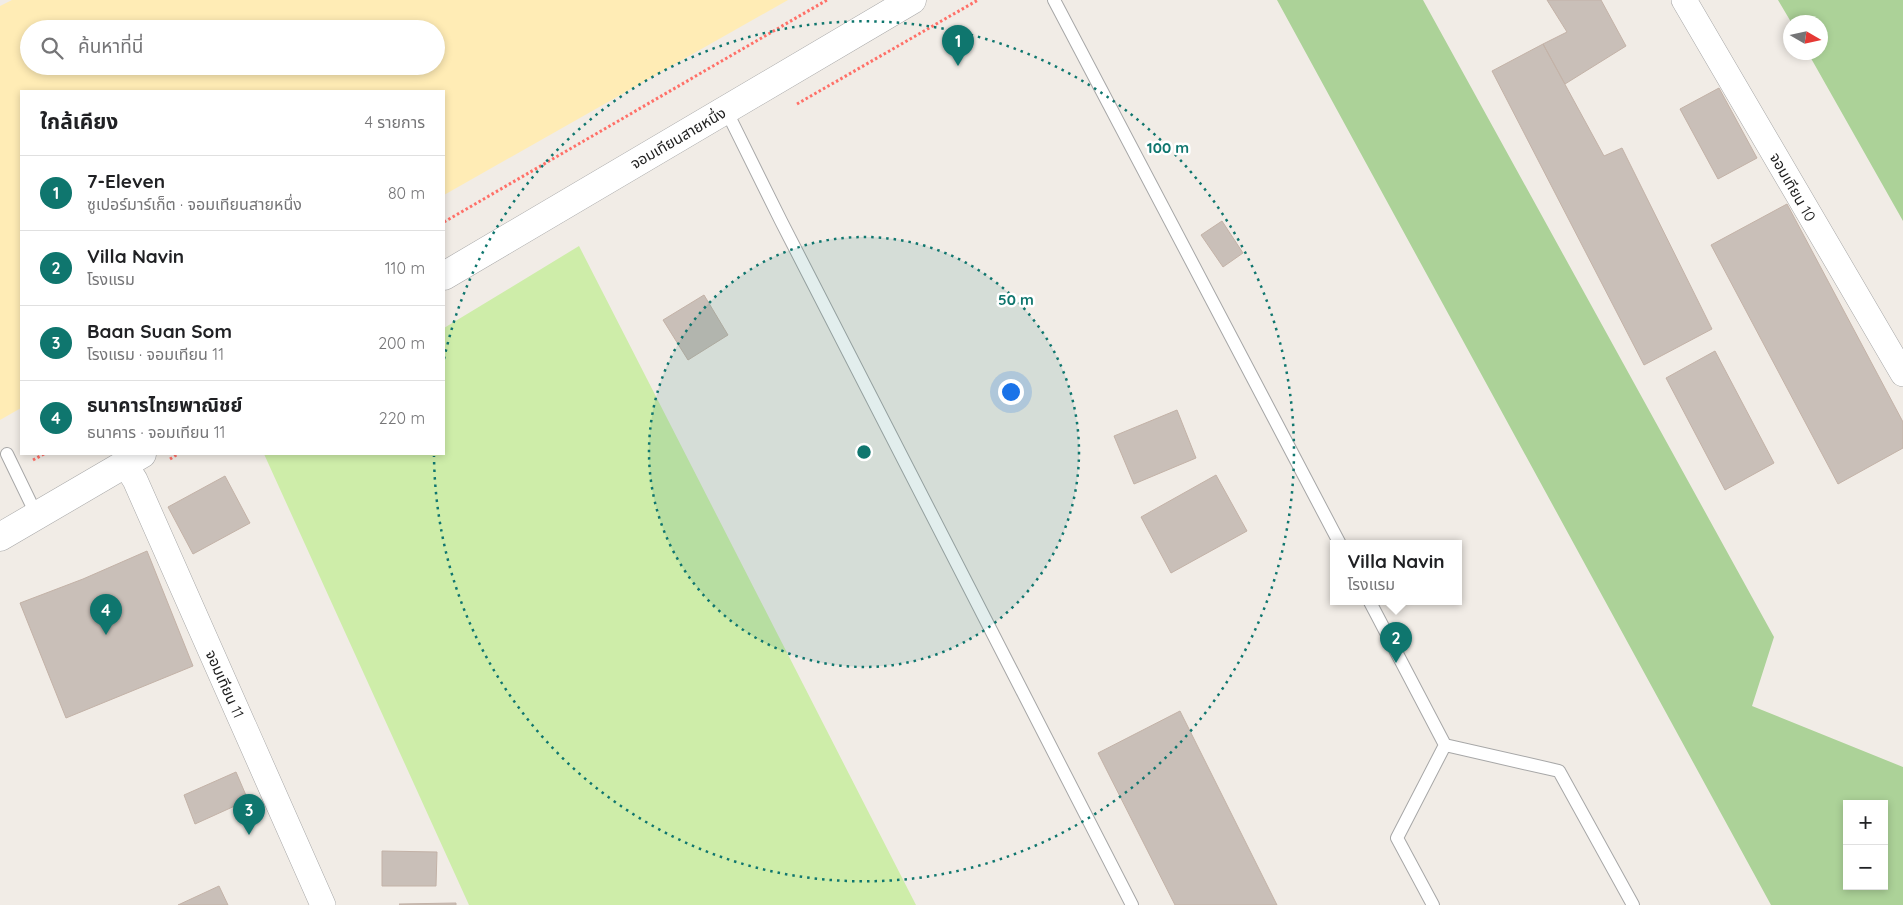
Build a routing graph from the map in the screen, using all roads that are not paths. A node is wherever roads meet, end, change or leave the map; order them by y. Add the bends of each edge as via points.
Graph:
1 (912, 0) edge
2 (1054, 0) edge
3 (1684, 0) edge
4 (726, 110) junction
5 (445, 275) edge
6 (1903, 374) edge
7 (7, 454) dead end
8 (134, 459) edge
9 (37, 516) junction
10 (0, 537) edge
11 (1338, 540) edge
12 (1372, 605) edge
13 (1445, 745) junction
14 (323, 905) edge
15 (1132, 905) edge
16 (1433, 905) edge
17 (1633, 905) edge

1 - 4 street, จอมเทียนสายหนึ่ง
2 - 11 lane
3 - 6 street, จอมเทียน 10
4 - 5 street, จอมเทียนสายหนึ่ง
4 - 15 lane
7 - 9 lane
8 - 9 street
8 - 14 street, จอมเทียน 11 via 135,480
9 - 10 street
12 - 13 lane
13 - 16 lane via 1397,838
13 - 17 lane via 1559,771

